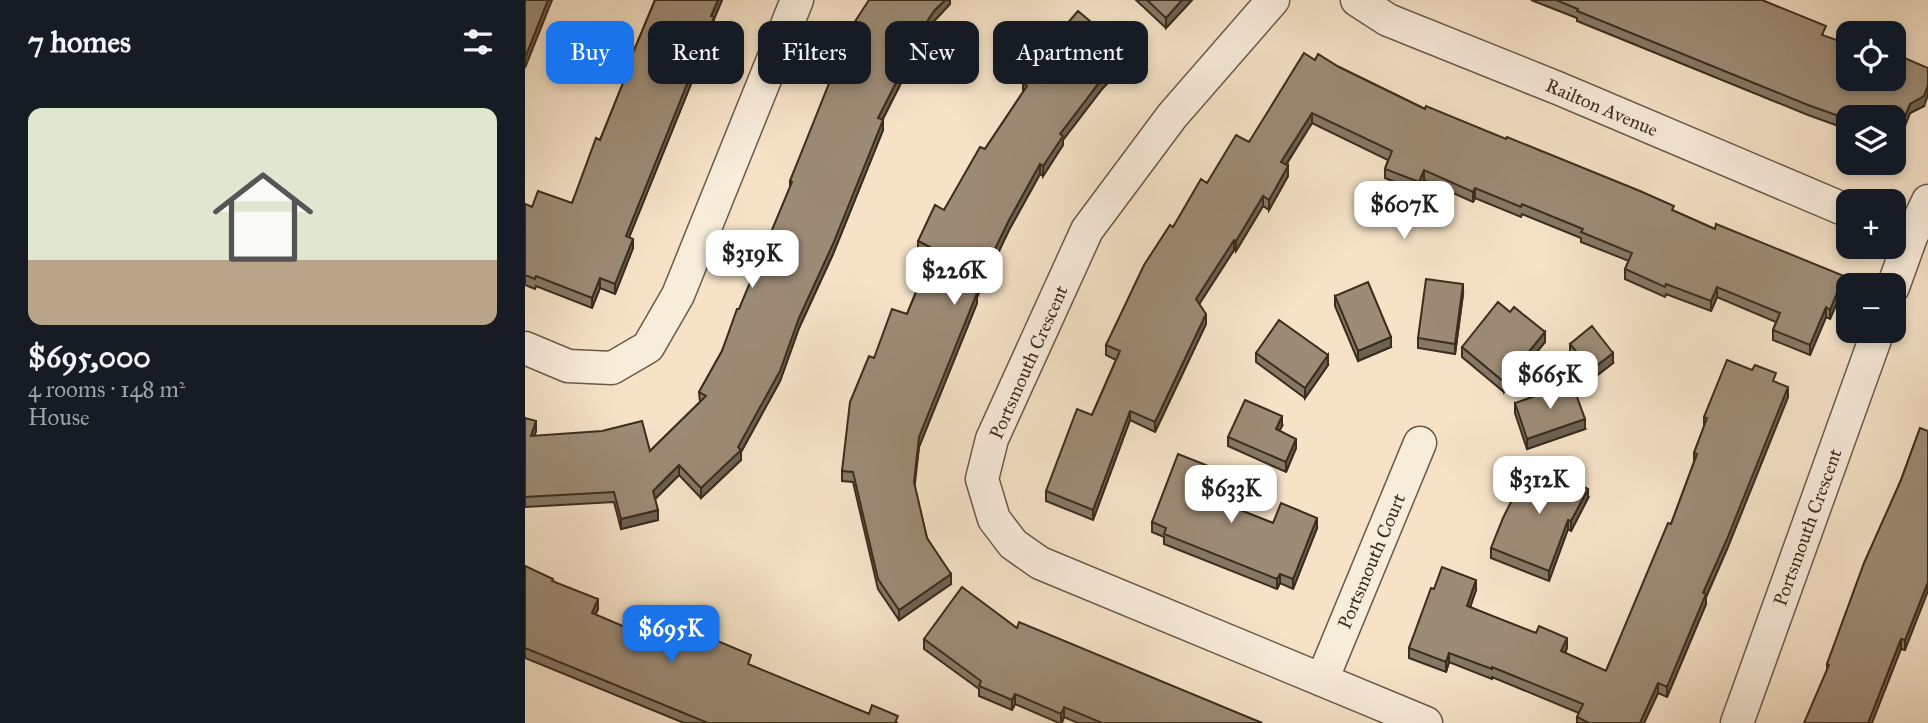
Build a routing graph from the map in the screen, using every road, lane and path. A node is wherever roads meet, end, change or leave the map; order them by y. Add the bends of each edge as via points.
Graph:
1 (797, 0) edge
2 (1273, 0) edge
3 (1357, 0) edge
4 (1928, 201) edge
5 (1836, 206) edge
6 (1911, 237) edge
7 (1898, 273) edge
8 (1874, 343) edge
9 (525, 348) edge
10 (1420, 443) dead end
11 (1322, 680) junction
12 (1426, 723) edge
13 (1737, 723) edge

1 - 9 street via 678,295 648,347 612,368 568,366
2 - 11 street, Portsmouth Crescent via 1172,116 1087,230 992,439 982,478 994,519 1013,544 1039,563
3 - 5 street, Railton Avenue via 1388,20
4 - 6 street
6 - 7 street
8 - 13 street, Portsmouth Crescent
10 - 11 street, Portsmouth Court
11 - 12 street, Portsmouth Crescent

